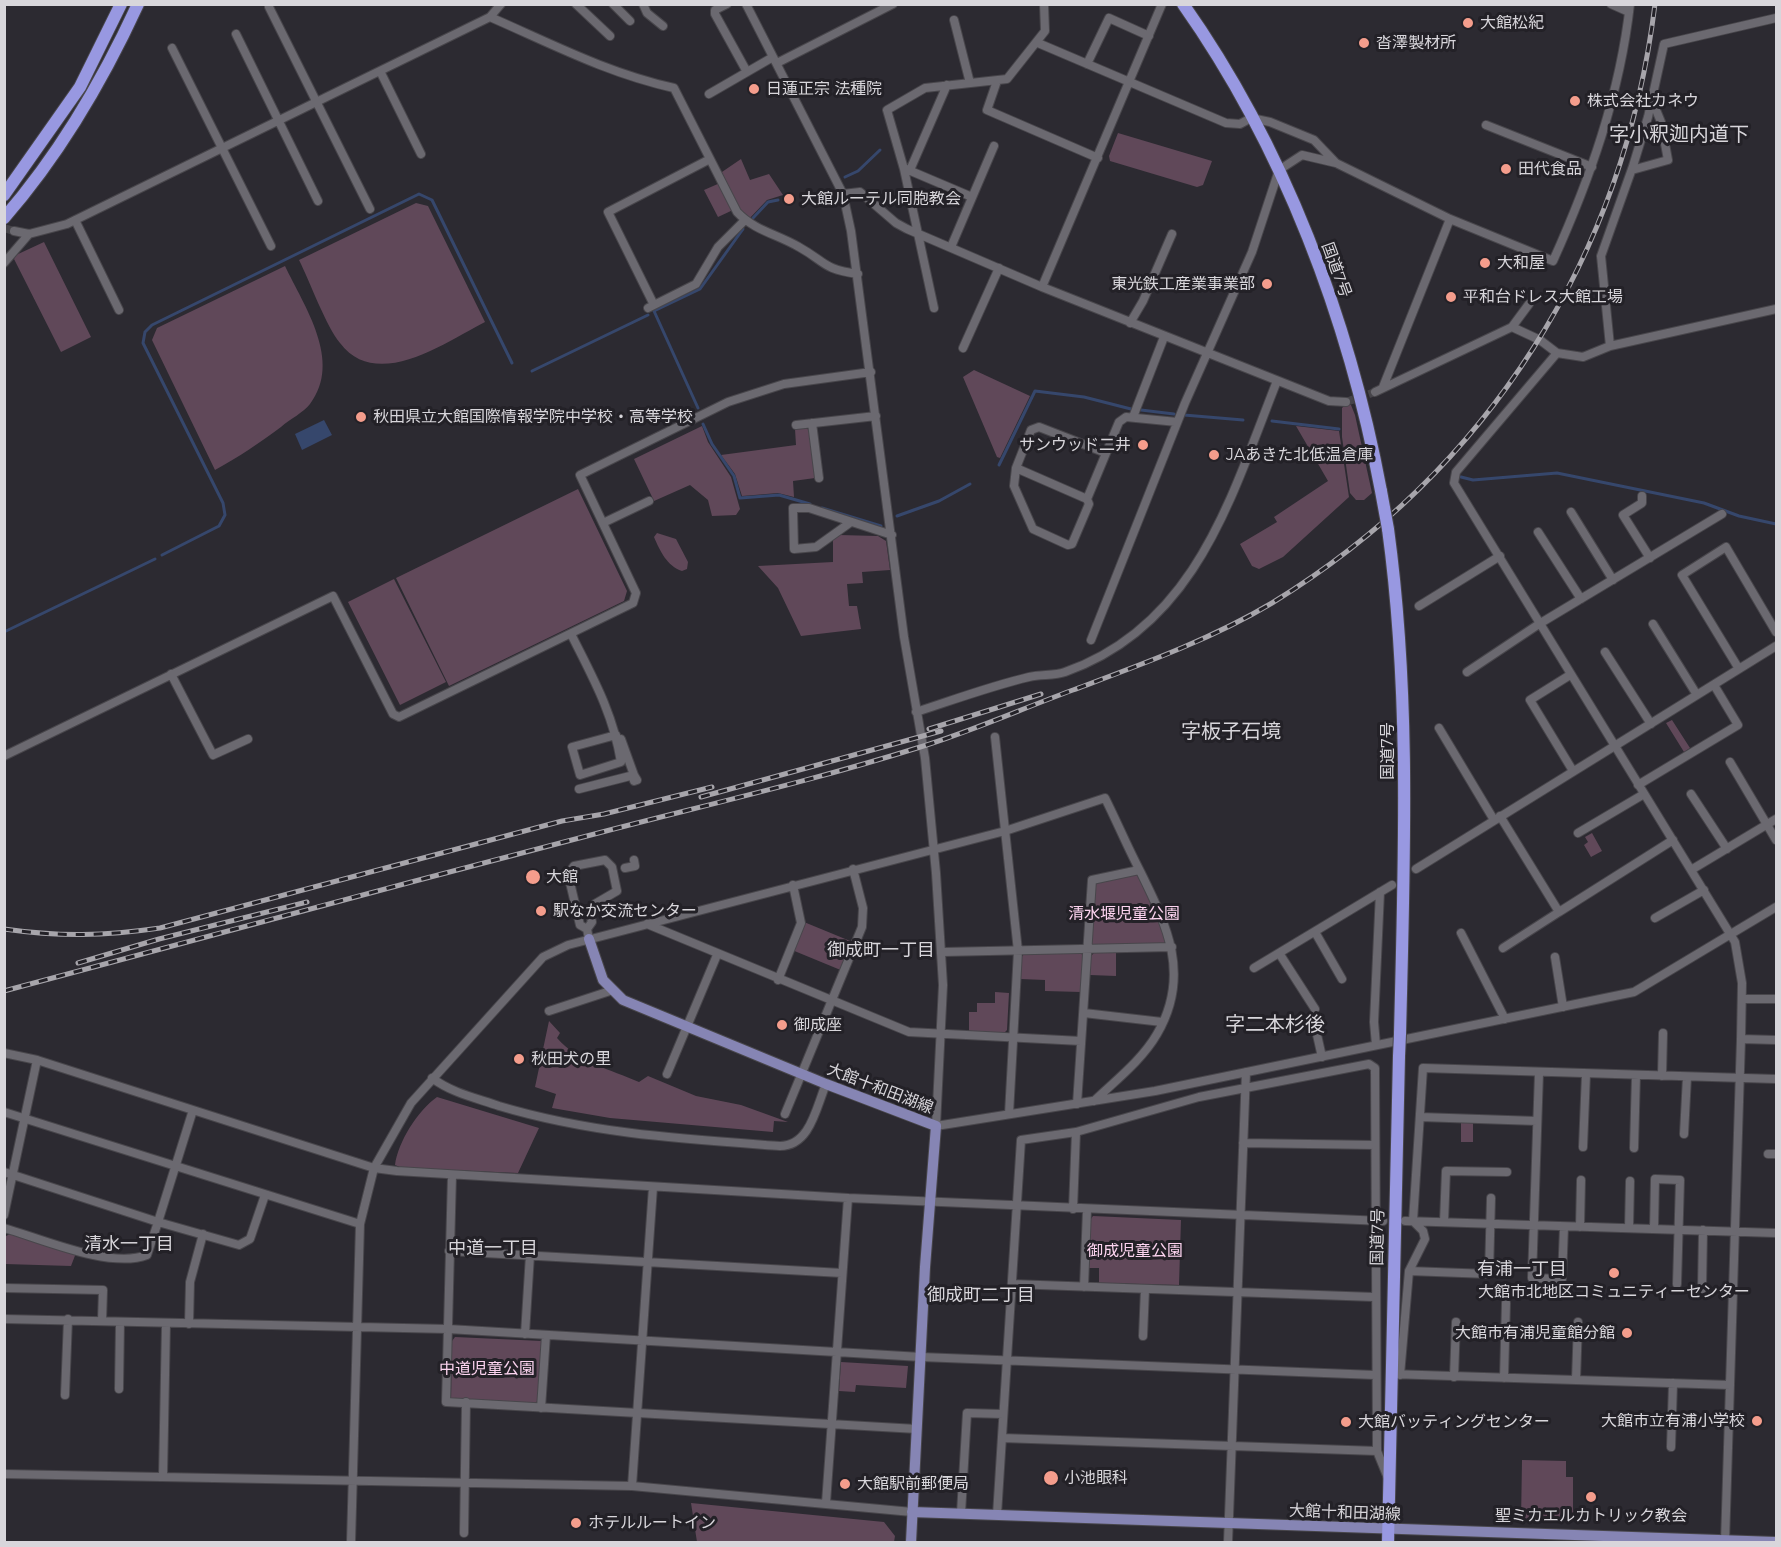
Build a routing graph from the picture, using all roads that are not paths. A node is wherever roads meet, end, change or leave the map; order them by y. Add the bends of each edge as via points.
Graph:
1 (122, 4) edge
2 (138, 4) edge
3 (501, 4) edge
4 (576, 4) edge
5 (613, 4) edge
6 (643, 4) edge
7 (727, 4) edge
8 (746, 4) edge
9 (893, 4) edge
10 (1044, 4) edge
11 (1162, 4) edge
12 (1183, 4) edge
13 (1611, 4) edge
14 (269, 7) dead end
15 (1630, 8) edge
16 (490, 18) junction
17 (1776, 18) edge
18 (954, 20) dead end
19 (630, 21) dead end
20 (663, 26) dead end
21 (236, 34) dead end
22 (610, 36) dead end
23 (1149, 36) junction
24 (1038, 43) junction
25 (172, 48) dead end
26 (775, 60) junction
27 (1087, 64) junction
28 (380, 71) junction
29 (747, 72) junction
30 (997, 81) junction
31 (970, 83) junction
32 (1130, 83) junction
33 (947, 85) junction
34 (709, 94) dead end
35 (1652, 100) junction
36 (316, 102) junction
37 (1251, 118) junction
38 (279, 121) junction
39 (1486, 125) dead end
40 (994, 146) dead end
41 (222, 148) junction
42 (421, 154) dead end
43 (1098, 158) junction
44 (710, 159) junction
45 (1336, 163) junction
46 (1592, 167) junction
47 (907, 169) junction
48 (1280, 170) junction
49 (1632, 170) junction
50 (843, 194) junction
51 (4, 195) edge
52 (972, 197) junction
53 (318, 201) dead end
54 (370, 209) dead end
55 (4, 218) edge
56 (1450, 219) junction
57 (75, 220) junction
58 (745, 220) junction
59 (14, 231) tunnel mouth
60 (29, 234) junction
61 (918, 234) junction
62 (1172, 234) dead end
63 (271, 246) dead end
64 (951, 247) junction
65 (4, 263) edge
66 (999, 268) junction
67 (858, 274) junction
68 (1042, 287) junction
69 (1529, 304) dead end
70 (934, 308) dead end
71 (1776, 309) edge
72 (119, 310) dead end
73 (1130, 323) junction
74 (1512, 327) junction
75 (1164, 337) junction
76 (1610, 346) junction
77 (963, 348) dead end
78 (1557, 354) junction
79 (1207, 355) junction
80 (871, 372) junction
81 (1277, 381) junction
82 (1346, 402) tunnel mouth
83 (876, 416) junction
84 (1133, 417) junction
85 (1177, 422) junction
86 (812, 423) junction
87 (796, 425) dead end
88 (1106, 453) junction
89 (1016, 468) junction
90 (819, 478) dead end
91 (1642, 496) dead end
92 (1088, 498) junction
93 (649, 501) dead end
94 (1571, 512) dead end
95 (1722, 514) dead end
96 (851, 522) junction
97 (603, 523) junction
98 (1538, 532) dead end
99 (892, 535) junction
100 (1500, 556) junction
101 (1650, 558) junction
102 (1613, 580) junction
103 (1581, 599) junction
104 (1419, 606) dead end
105 (1539, 624) junction
106 (1653, 624) dead end
107 (1776, 632) edge
108 (571, 634) junction
109 (1091, 640) dead end
110 (1776, 646) edge
111 (1605, 652) dead end
112 (1739, 669) junction
113 (1467, 672) dead end
114 (171, 674) junction
115 (1570, 675) junction
116 (1714, 685) junction
117 (1697, 695) junction
118 (916, 712) junction
119 (1651, 724) junction
120 (1439, 728) dead end
121 (618, 736) junction
122 (995, 737) dead end
123 (248, 739) dead end
124 (1614, 747) junction
125 (4, 756) edge
126 (1730, 762) dead end
127 (1573, 771) junction
128 (1638, 785) junction
129 (579, 789) dead end
130 (1644, 794) junction
131 (1691, 794) dead end
132 (1497, 818) junction
133 (1776, 819) edge
134 (1767, 824) junction
135 (1005, 831) junction
136 (1578, 834) dead end
137 (1673, 840) junction
138 (1776, 840) edge
139 (934, 848) junction
140 (1727, 849) junction
141 (633, 860) dead end
142 (625, 868) dead end
143 (853, 869) junction
144 (1416, 869) dead end
145 (1139, 870) junction
146 (1691, 870) junction
147 (793, 885) junction
148 (1392, 885) dead end
149 (1704, 890) junction
150 (1380, 892) junction
151 (1776, 907) edge
152 (1559, 912) junction
153 (1655, 918) dead end
154 (646, 924) junction
155 (1315, 932) junction
156 (1461, 933) dead end
157 (588, 934) junction
158 (1731, 935) junction
159 (1172, 947) junction
160 (1089, 948) junction
161 (1503, 948) dead end
162 (1018, 951) junction
163 (943, 952) junction
164 (1279, 953) junction
165 (717, 955) junction
166 (1555, 957) dead end
167 (1254, 968) dead end
168 (1342, 979) dead end
169 (778, 980) junction
170 (610, 991) junction
171 (1742, 999) junction
172 (1776, 999) edge
173 (832, 1001) junction
174 (1563, 1008) junction
175 (549, 1011) dead end
176 (1084, 1013) junction
177 (1505, 1019) junction
178 (1162, 1022) junction
179 (687, 1028) junction
180 (1663, 1033) dead end
181 (941, 1036) junction
182 (1012, 1039) junction
183 (1741, 1039) junction
184 (1776, 1040) edge
185 (1082, 1041) junction
186 (1376, 1045) junction
187 (4, 1053) edge
188 (1322, 1056) junction
189 (38, 1060) junction
190 (1246, 1072) junction
191 (1539, 1073) junction
192 (667, 1074) dead end
193 (802, 1074) junction
194 (1586, 1074) junction
195 (1636, 1075) junction
196 (1662, 1076) junction
197 (1687, 1077) junction
198 (432, 1078) junction
199 (1740, 1078) junction
200 (1776, 1079) edge
201 (826, 1084) junction
202 (1245, 1088) junction
203 (1094, 1101) junction
204 (1077, 1104) junction
205 (193, 1110) junction
206 (4, 1112) edge
207 (785, 1114) dead end
208 (1009, 1114) junction
209 (1420, 1117) junction
210 (25, 1118) junction
211 (1537, 1121) junction
212 (936, 1126) junction
213 (1076, 1132) junction
214 (1684, 1134) dead end
215 (1243, 1143) junction
216 (1375, 1146) junction
217 (1583, 1147) dead end
218 (1634, 1148) dead end
219 (177, 1165) junction
220 (374, 1168) junction
221 (1507, 1172) dead end
222 (9, 1174) edge
223 (452, 1175) junction
224 (1581, 1180) dead end
225 (1630, 1181) dead end
226 (653, 1187) junction
227 (265, 1194) junction
228 (848, 1198) junction
229 (1491, 1198) dead end
230 (931, 1200) junction
231 (1017, 1206) junction
232 (1073, 1209) junction
233 (1087, 1210) junction
234 (4, 1215) edge
235 (1241, 1216) junction
236 (1379, 1220) junction
237 (1409, 1221) junction
238 (158, 1222) junction
239 (1444, 1222) junction
240 (360, 1224) junction
241 (1491, 1224) junction
242 (1533, 1225) junction
243 (1564, 1227) junction
244 (1580, 1227) junction
245 (4, 1228) edge
246 (1629, 1228) junction
247 (1654, 1229) junction
248 (1679, 1230) junction
249 (1703, 1230) junction
250 (1735, 1231) junction
251 (1776, 1233) edge
252 (203, 1234) junction
253 (449, 1251) junction
254 (530, 1255) junction
255 (649, 1261) junction
256 (1409, 1271) junction
257 (842, 1273) junction
258 (1012, 1284) junction
259 (1677, 1284) dead end
260 (1084, 1287) junction
261 (4, 1288) edge
262 (1145, 1289) junction
263 (1702, 1289) dead end
264 (1238, 1292) junction
265 (1374, 1297) junction
266 (1506, 1303) dead end
267 (4, 1319) edge
268 (68, 1320) junction
269 (102, 1320) junction
270 (120, 1322) junction
271 (1456, 1322) dead end
272 (1578, 1322) dead end
273 (166, 1324) junction
274 (189, 1324) junction
275 (356, 1327) junction
276 (448, 1329) junction
277 (525, 1334) junction
278 (546, 1335) junction
279 (1143, 1336) dead end
280 (643, 1341) junction
281 (836, 1352) junction
282 (921, 1357) junction
283 (1007, 1359) junction
284 (1235, 1370) junction
285 (1395, 1374) junction
286 (1375, 1375) junction
287 (1454, 1377) junction
288 (1504, 1378) junction
289 (1576, 1380) junction
290 (1673, 1383) junction
291 (1730, 1385) junction
292 (119, 1389) dead end
293 (65, 1395) dead end
294 (466, 1402) junction
295 (541, 1408) junction
296 (639, 1412) junction
297 (1003, 1414) junction
298 (832, 1424) junction
299 (917, 1429) junction
300 (1002, 1438) junction
301 (1232, 1446) junction
302 (1671, 1447) dead end
303 (1377, 1452) junction
304 (4, 1474) edge
305 (163, 1476) junction
306 (352, 1481) junction
307 (1389, 1482) junction
308 (464, 1483) junction
309 (632, 1486) junction
310 (826, 1503) junction
311 (912, 1512) junction
312 (961, 1513) junction
313 (997, 1515) junction
314 (1229, 1524) junction
315 (1389, 1529) junction
316 (464, 1533) dead end
317 (1573, 1539) edge
318 (1725, 1541) edge
319 (351, 1542) edge
320 (912, 1542) edge
321 (1228, 1542) edge
322 (1388, 1542) edge
323 (1776, 1542) edge

1 - 51 highway via 80,87
2 - 55 highway via 92,94 39,174
3 - 16 street
4 - 22 street
5 - 19 street
6 - 20 street
7 - 29 street via 715,10 715,14
8 - 26 street
9 - 26 street
10 - 24 street via 1045,31
11 - 23 street
12 - 37 highway, 国道7号 via 1220,58
13 - 15 street
14 - 36 street
15 - 46 street via 1615,90
16 - 28 street
16 - 44 street via 609,70 674,88
17 - 35 street via 1664,44
18 - 31 street
21 - 38 street
23 - 27 street via 1109,18
23 - 32 street
24 - 27 street
24 - 30 street via 1008,79
25 - 41 street
26 - 29 street
26 - 50 street
27 - 32 street
28 - 36 street
28 - 42 street
29 - 34 street
30 - 31 street
30 - 43 street via 987,110
31 - 33 street
32 - 37 street via 1226,123 1240,124
32 - 43 street
33 - 47 street
33 - 47 street via 925,88 887,110
35 - 49 street
35 - 49 street via 1661,122 1668,160
36 - 38 street
36 - 54 street
37 - 45 street via 1314,140
37 - 48 highway, 国道7号
38 - 41 street
38 - 53 street
39 - 46 street
40 - 52 street
41 - 57 street
41 - 63 street
43 - 68 street
44 - 58 street
44 - 58 street via 608,212 651,307 696,284 718,247
45 - 48 street via 1302,155
45 - 56 street
46 - 56 street via 1553,261
47 - 52 street
47 - 61 street
48 - 79 street via 1252,252
48 - 285 highway, 国道7号, bridge via 1348,351 1365,411 1398,604 1404,695 1405,842
49 - 76 street via 1601,256
50 - 61 street via 860,192 896,223
50 - 67 street
52 - 64 street
56 - 74 street via 1379,390
57 - 60 street
57 - 72 street
58 - 67 street via 798,246 826,267
59 - 60 street
60 - 65 street
61 - 64 street
61 - 70 street
62 - 73 street
64 - 66 street
66 - 68 street
66 - 77 street
67 - 80 street
68 - 73 street
69 - 74 street
71 - 76 street
73 - 75 street
74 - 78 street
75 - 79 street
75 - 84 street
76 - 78 street via 1583,357
78 - 100 street via 1456,472 1454,483
79 - 81 street
79 - 85 street
80 - 83 street
80 - 97 street via 784,384 728,402 580,475
81 - 82 street via 1329,401
81 - 118 street via 1218,530 1195,569 1162,610 1125,643 1064,673 1031,676
83 - 86 street
83 - 99 street
84 - 85 street
84 - 88 street via 1119,422
85 - 109 street
86 - 87 street
86 - 90 street
88 - 89 street via 1034,427
88 - 92 street
89 - 92 street
89 - 92 street via 1014,486 1033,529 1068,546 1089,504
91 - 101 street via 1642,503 1623,516
93 - 97 street
94 - 102 street
95 - 101 street
96 - 96 street via 809,508 793,508 794,549 816,547
96 - 99 street
97 - 108 street via 636,593 633,603
98 - 103 street
99 - 118 street
100 - 104 street
100 - 105 street
101 - 102 street
102 - 103 street
103 - 105 street
105 - 113 street
105 - 115 street
106 - 117 street
107 - 112 street via 1726,547 1682,575
108 - 114 street via 399,717 393,714 333,596
108 - 121 street via 608,707
110 - 112 street
111 - 119 street
112 - 116 street
114 - 123 street via 213,756
114 - 125 street
115 - 124 street
115 - 127 street via 1530,700
116 - 117 street
116 - 128 street via 1738,725
117 - 119 street
118 - 139 street
119 - 124 street
120 - 132 street
121 - 121 street via 572,747 580,775 621,762
121 - 129 street via 634,778
122 - 135 street
124 - 127 street
124 - 128 street
126 - 134 street
127 - 132 street
128 - 130 street
130 - 136 street
130 - 137 street
131 - 140 street
132 - 144 street
132 - 152 street
133 - 134 street
134 - 138 street
134 - 140 street
135 - 139 street
135 - 145 street via 1106,798
135 - 162 street
137 - 146 street
137 - 152 street
139 - 143 street
139 - 163 street
140 - 146 street
141 - 142 street via 635,866
143 - 147 street
143 - 173 street via 864,919
145 - 159 street via 1162,915
145 - 160 street via 1092,880
146 - 149 street
147 - 154 street
147 - 169 street via 801,923
148 - 150 street
149 - 153 street
149 - 158 street
150 - 155 street
150 - 186 street
151 - 158 street
152 - 161 street
154 - 157 street
154 - 165 street
155 - 164 street
155 - 168 street
156 - 177 street
157 - 157 street via 580,925 568,874 574,866 605,860 612,867 618,891 593,905
157 - 170 main road via 600,974
157 - 198 street via 543,957
158 - 171 street via 1740,956
158 - 174 street via 1634,992
159 - 160 street
159 - 178 street via 1171,997
160 - 162 street
160 - 176 street
162 - 163 street
162 - 182 street
163 - 181 street
164 - 167 street
164 - 188 street via 1314,1013
165 - 169 street
165 - 179 street
166 - 174 street
169 - 173 street
170 - 175 street
170 - 179 main road, 大館十和田湖線
171 - 172 street
171 - 183 street
173 - 181 street via 909,1032
173 - 193 street
174 - 177 street
176 - 178 street
176 - 185 street
177 - 186 street
178 - 203 street via 1136,1062
179 - 192 street
179 - 193 main road, 大館十和田湖線
180 - 196 street
181 - 182 street
181 - 212 street
182 - 185 street
182 - 208 street
183 - 184 street
183 - 199 street
185 - 204 street
186 - 188 street
187 - 189 street
188 - 190 street
189 - 205 street
189 - 210 street
190 - 202 street
190 - 203 street
191 - 194 street
191 - 209 street via 1423,1068
191 - 211 street
193 - 201 main road, 大館十和田湖線
193 - 207 street
194 - 195 street
194 - 217 street
195 - 196 street
195 - 218 street
196 - 197 street
197 - 199 street
197 - 214 street
198 - 201 street via 457,1092 569,1125 627,1134 780,1146 793,1145 804,1136
198 - 220 street via 405,1111
199 - 200 street
199 - 250 street
201 - 212 main road, 大館十和田湖線
202 - 213 street
202 - 215 street
202 - 216 street via 1369,1064 1375,1068
203 - 204 street
204 - 208 street
205 - 219 street
205 - 220 street
206 - 210 street
208 - 212 street
209 - 211 street
209 - 237 street
210 - 219 street
210 - 222 street
211 - 242 street
212 - 230 main road, 大館十和田湖線
213 - 231 street via 1021,1140
213 - 232 street
215 - 216 street
215 - 235 street
216 - 236 street
219 - 227 street
219 - 238 street
220 - 223 street
220 - 240 street
221 - 239 street via 1446,1171
222 - 234 street
222 - 238 street
223 - 226 street
223 - 253 street
224 - 244 street
225 - 246 street
226 - 228 street
226 - 255 street
227 - 240 street
227 - 252 street via 250,1239 239,1245
228 - 230 street
228 - 257 street
229 - 241 street
230 - 231 street
230 - 282 main road, 大館十和田湖線
231 - 232 street
231 - 258 street
232 - 233 street
233 - 235 street
233 - 260 street
235 - 236 street
235 - 264 street
236 - 265 street
237 - 239 street
237 - 256 street via 1423,1230 1425,1239
238 - 245 street via 147,1254 136,1259 110,1260
238 - 252 street
239 - 241 street
240 - 275 street
241 - 242 street
241 - 256 street via 1489,1274
242 - 243 street
242 - 243 street via 1532,1278 1562,1278
243 - 244 street
244 - 246 street
246 - 247 street
247 - 248 street
247 - 248 street via 1655,1179 1680,1180
248 - 249 street
248 - 259 street
249 - 250 street
249 - 263 street
250 - 251 street
250 - 291 street
252 - 274 street via 190,1282
253 - 254 street
253 - 276 street
254 - 255 street
254 - 277 street
255 - 257 street
255 - 280 street
256 - 285 street
257 - 281 street
258 - 260 street
258 - 283 street
260 - 262 street
261 - 269 street via 103,1290
262 - 264 street
262 - 279 street
264 - 265 street
264 - 284 street
265 - 286 street
266 - 288 street
267 - 268 street
268 - 269 street
268 - 293 street
269 - 270 street
270 - 273 street
270 - 292 street
271 - 287 street
272 - 289 street
273 - 274 street
273 - 305 street
274 - 275 street
275 - 276 street
275 - 306 street
276 - 277 street
276 - 294 street via 446,1402
277 - 278 street
278 - 280 street
278 - 295 street
280 - 281 street
280 - 296 street
281 - 282 street
281 - 298 street
282 - 283 street
282 - 299 main road, 大館十和田湖線
283 - 284 street
283 - 297 street
284 - 286 street
284 - 301 street
285 - 287 street
285 - 307 highway, 国道7号
286 - 303 street
287 - 288 street
288 - 289 street
289 - 290 street
290 - 291 street
290 - 302 street
291 - 318 street
294 - 295 street
294 - 308 street
295 - 296 street
296 - 298 street
296 - 309 street
297 - 300 street
297 - 312 street via 968,1413
298 - 299 street
298 - 310 street
299 - 311 main road, 大館十和田湖線
300 - 301 street
300 - 313 street
301 - 303 street
301 - 314 street
303 - 307 street
304 - 305 street
305 - 306 street
306 - 308 street
306 - 319 street
307 - 315 highway, 国道7号
308 - 309 street
308 - 316 street
309 - 310 street
310 - 311 street
311 - 312 main road, 大館十和田湖線
311 - 320 main road, 大館十和田湖線
312 - 313 main road, 大館十和田湖線
313 - 314 main road, 大館十和田湖線
314 - 315 main road, 大館十和田湖線
314 - 321 street
315 - 317 main road, 大館十和田湖線
315 - 322 highway, 国道7号
317 - 318 main road, 大館十和田湖線
318 - 323 main road, 大館十和田湖線

